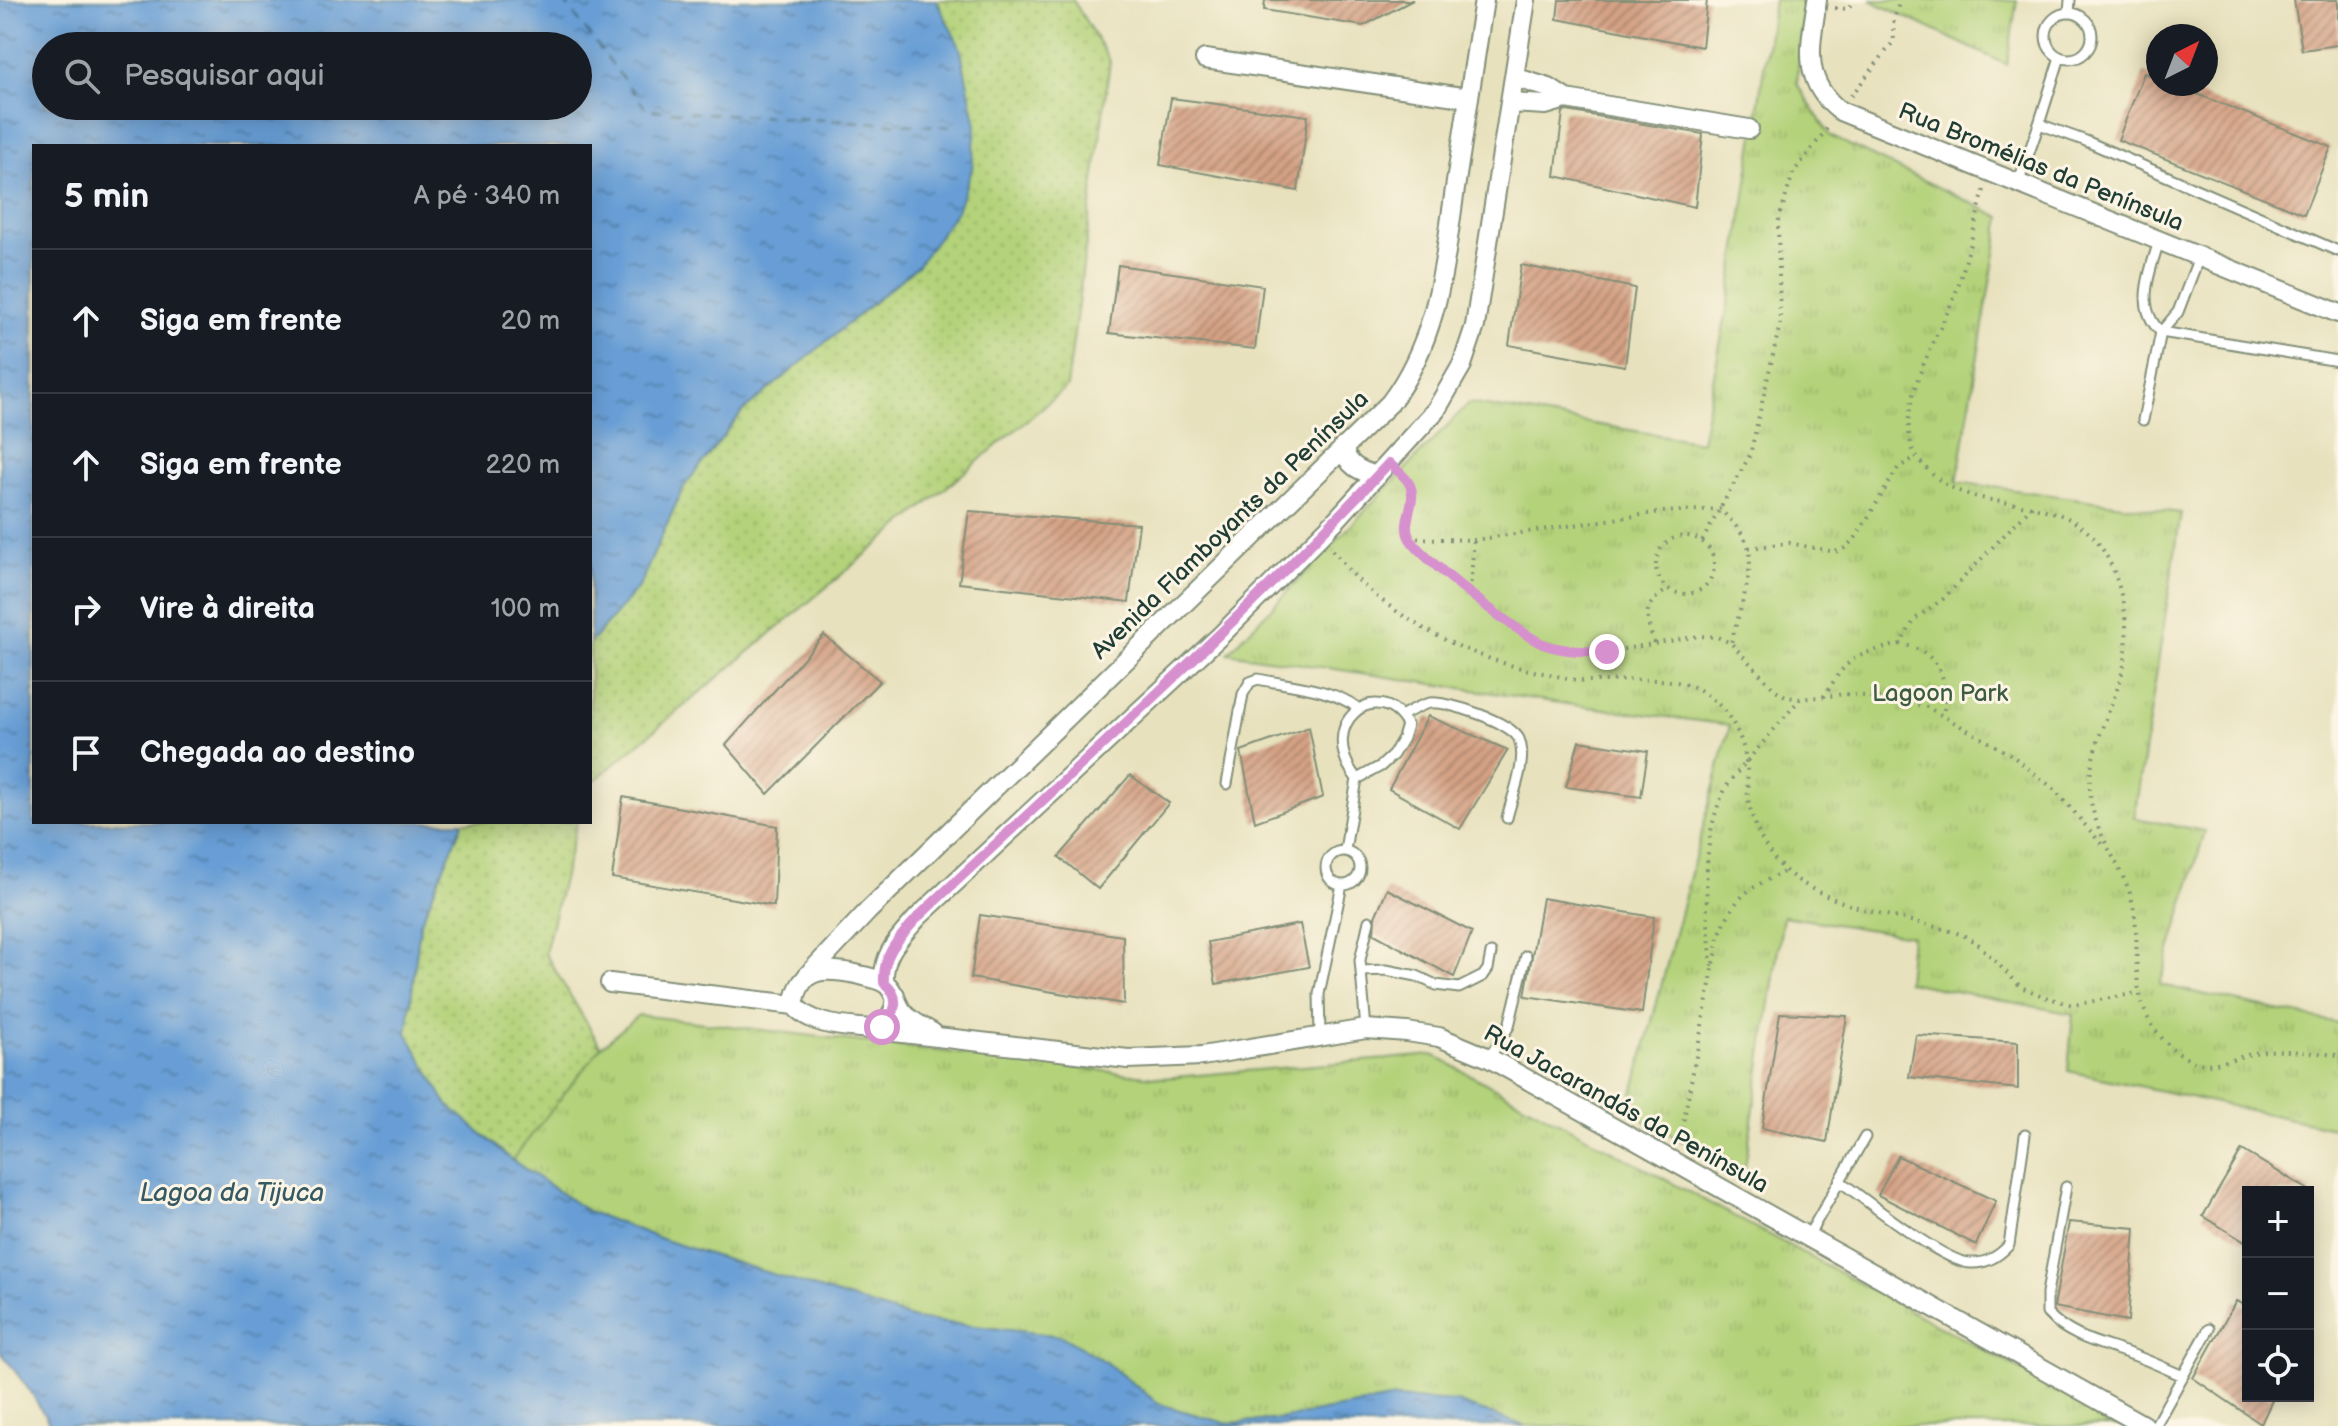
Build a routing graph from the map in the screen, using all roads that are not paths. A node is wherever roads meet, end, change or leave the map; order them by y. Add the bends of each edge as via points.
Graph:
1 (1484, 0) edge
2 (1526, 0) edge
3 (1817, 0) edge
4 (2070, 0) edge
5 (2069, 13) junction
6 (2060, 57) junction
7 (1205, 59) dead end
8 (1514, 77) junction
9 (1469, 98) junction
10 (1566, 99) junction
11 (1510, 103) junction
12 (2039, 124) junction
13 (1749, 129) dead end
14 (2018, 184) junction
15 (2159, 241) junction
16 (2338, 251) edge
17 (2199, 257) junction
18 (2338, 313) edge
19 (2161, 332) junction
20 (2338, 361) edge
21 (2143, 420) dead end
22 (1343, 447) junction
23 (1383, 469) junction
24 (1358, 708) junction
25 (1401, 716) junction
26 (1357, 779) junction
27 (1227, 784) dead end
28 (1507, 818) dead end
29 (1345, 850) junction
30 (1342, 885) junction
31 (1369, 921) dead end
32 (1491, 953) dead end
33 (1526, 956) dead end
34 (1361, 971) junction
35 (807, 976) junction
36 (610, 983) dead end
37 (890, 989) junction
38 (794, 1005) junction
39 (1366, 1029) junction
40 (877, 1030) junction
41 (1320, 1034) junction
42 (939, 1036) junction
43 (1489, 1058) junction
44 (2025, 1135) dead end
45 (1865, 1137) dead end
46 (1841, 1182) junction
47 (2066, 1187) dead end
48 (1808, 1236) junction
49 (2209, 1329) dead end
50 (2183, 1376) junction
51 (2145, 1426) edge
52 (2155, 1426) edge

1 - 9 street, Avenida Flamboyants da Península
2 - 8 street
3 - 14 street, Rua Bromélias da Península via 1810,55 1824,99 1840,111
4 - 5 lane
5 - 6 lane via 2048,27 2048,45
5 - 6 lane via 2090,27 2090,45 2078,57
6 - 12 lane
7 - 9 street
8 - 10 street
8 - 11 street
9 - 22 street, Avenida Flamboyants da Península via 1440,286 1426,340 1390,403
10 - 11 street via 1546,105
10 - 13 street
11 - 23 street via 1475,326 1462,365 1436,410
12 - 14 lane
12 - 16 lane
14 - 15 street, Rua Bromélias da Península
15 - 17 street, Rua Bromélias da Península
15 - 19 lane via 2145,305 2150,322
17 - 18 street, Rua Bromélias da Península
17 - 19 lane via 2178,312
19 - 20 lane
19 - 21 lane
22 - 23 street via 1361,471
22 - 35 street, Avenida Flamboyants da Península
23 - 37 street via 1221,635 918,917 885,960
24 - 25 lane via 1370,704
24 - 26 lane via 1343,734 1342,747
24 - 27 lane via 1314,690 1250,682 1243,694
25 - 26 lane via 1407,725 1393,755
25 - 28 lane via 1431,703 1510,727 1519,740 1521,759
26 - 29 lane
29 - 30 lane via 1358,858 1360,873
29 - 30 lane via 1326,862 1329,877
30 - 41 lane via 1319,994
31 - 34 lane
32 - 34 lane via 1483,976 1459,988 1386,970
33 - 43 lane via 1509,1026
34 - 39 lane
35 - 37 street via 832,970 876,979
35 - 38 street
36 - 38 street, Rua Jacarandás da Península
37 - 40 street via 896,1005
37 - 42 street, Rua Jacarandás da Península via 904,1013
38 - 40 street, Rua Jacarandás da Península via 820,1022
39 - 41 street, Rua Jacarandás da Península
39 - 43 street, Rua Jacarandás da Península via 1439,1037
40 - 42 street, Rua Jacarandás da Península
41 - 42 street, Rua Jacarandás da Península via 1202,1056 1128,1059
43 - 48 street, Rua Jacarandás da Península
44 - 46 lane via 2009,1245 1999,1256 1981,1262 1967,1263 1943,1252
45 - 46 lane
46 - 48 lane
47 - 50 lane via 2047,1313 2091,1342
48 - 51 street, Rua Jacarandás da Península
49 - 50 lane
50 - 52 lane

